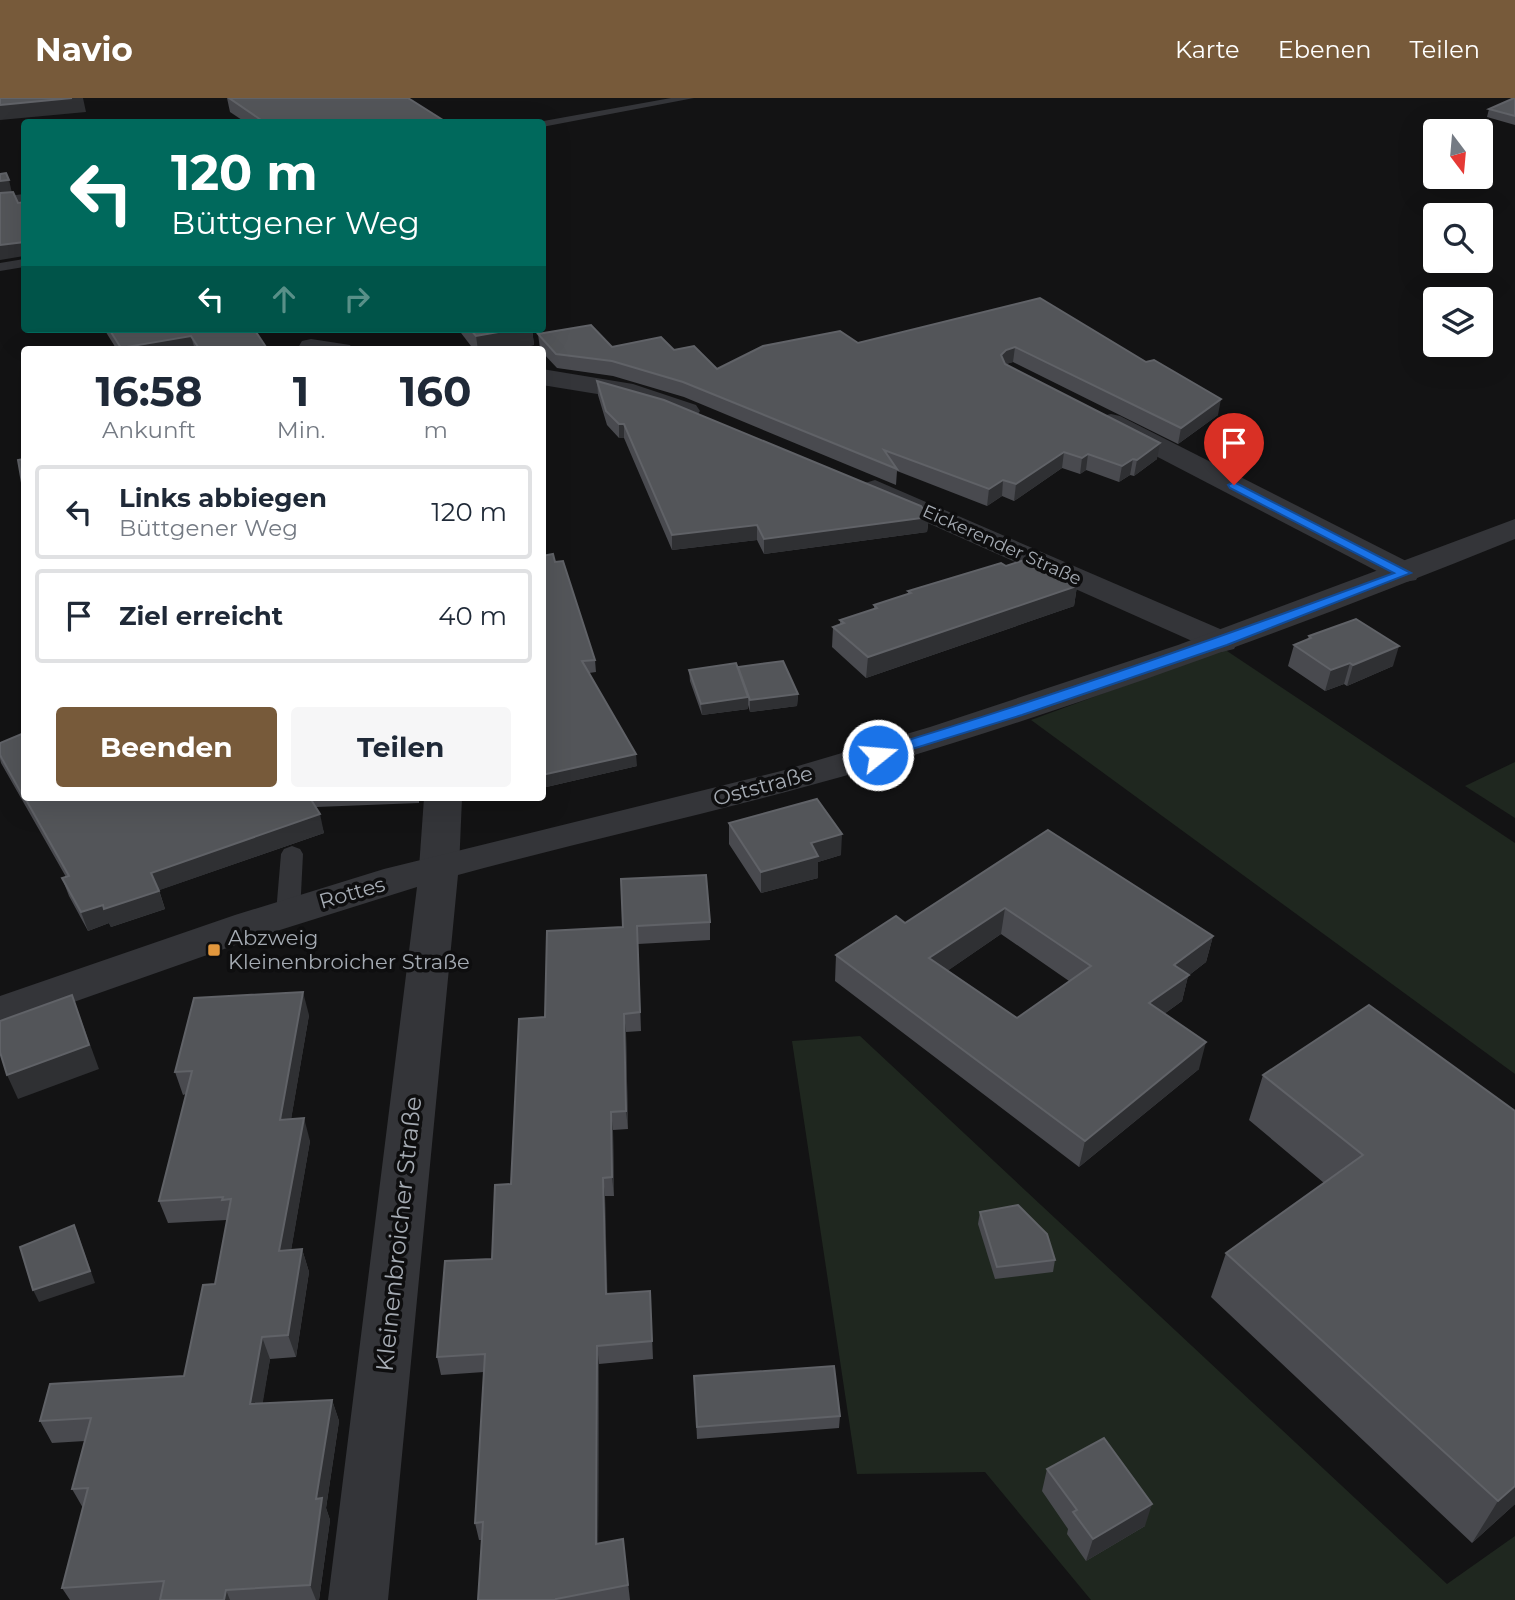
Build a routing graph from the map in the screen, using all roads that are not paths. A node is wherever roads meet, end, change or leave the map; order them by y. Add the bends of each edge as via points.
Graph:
1 (689, 98) edge
2 (546, 123) edge
3 (21, 198) edge
4 (0, 201) edge
5 (21, 264) edge
6 (0, 267) edge
7 (546, 378) edge
8 (1087, 410) edge
9 (710, 421) edge
10 (854, 480) edge
11 (1515, 528) edge
12 (1405, 573) junction
13 (1222, 642) junction
14 (443, 801) edge
15 (292, 854) dead end
16 (439, 868) junction
17 (288, 913) junction
18 (0, 1012) edge
19 (358, 1600) edge

1 - 2 lane
3 - 4 lane
5 - 6 lane
7 - 9 street via 633,391
8 - 12 street
10 - 13 street, Eickerender Straße
11 - 12 street, Oststraße
12 - 13 street, Oststraße
13 - 16 street, Oststraße via 854,762
14 - 16 street
15 - 17 lane
16 - 17 street, Rottes
16 - 19 street, Kleinenbroicher Straße
17 - 18 street, Rottes

